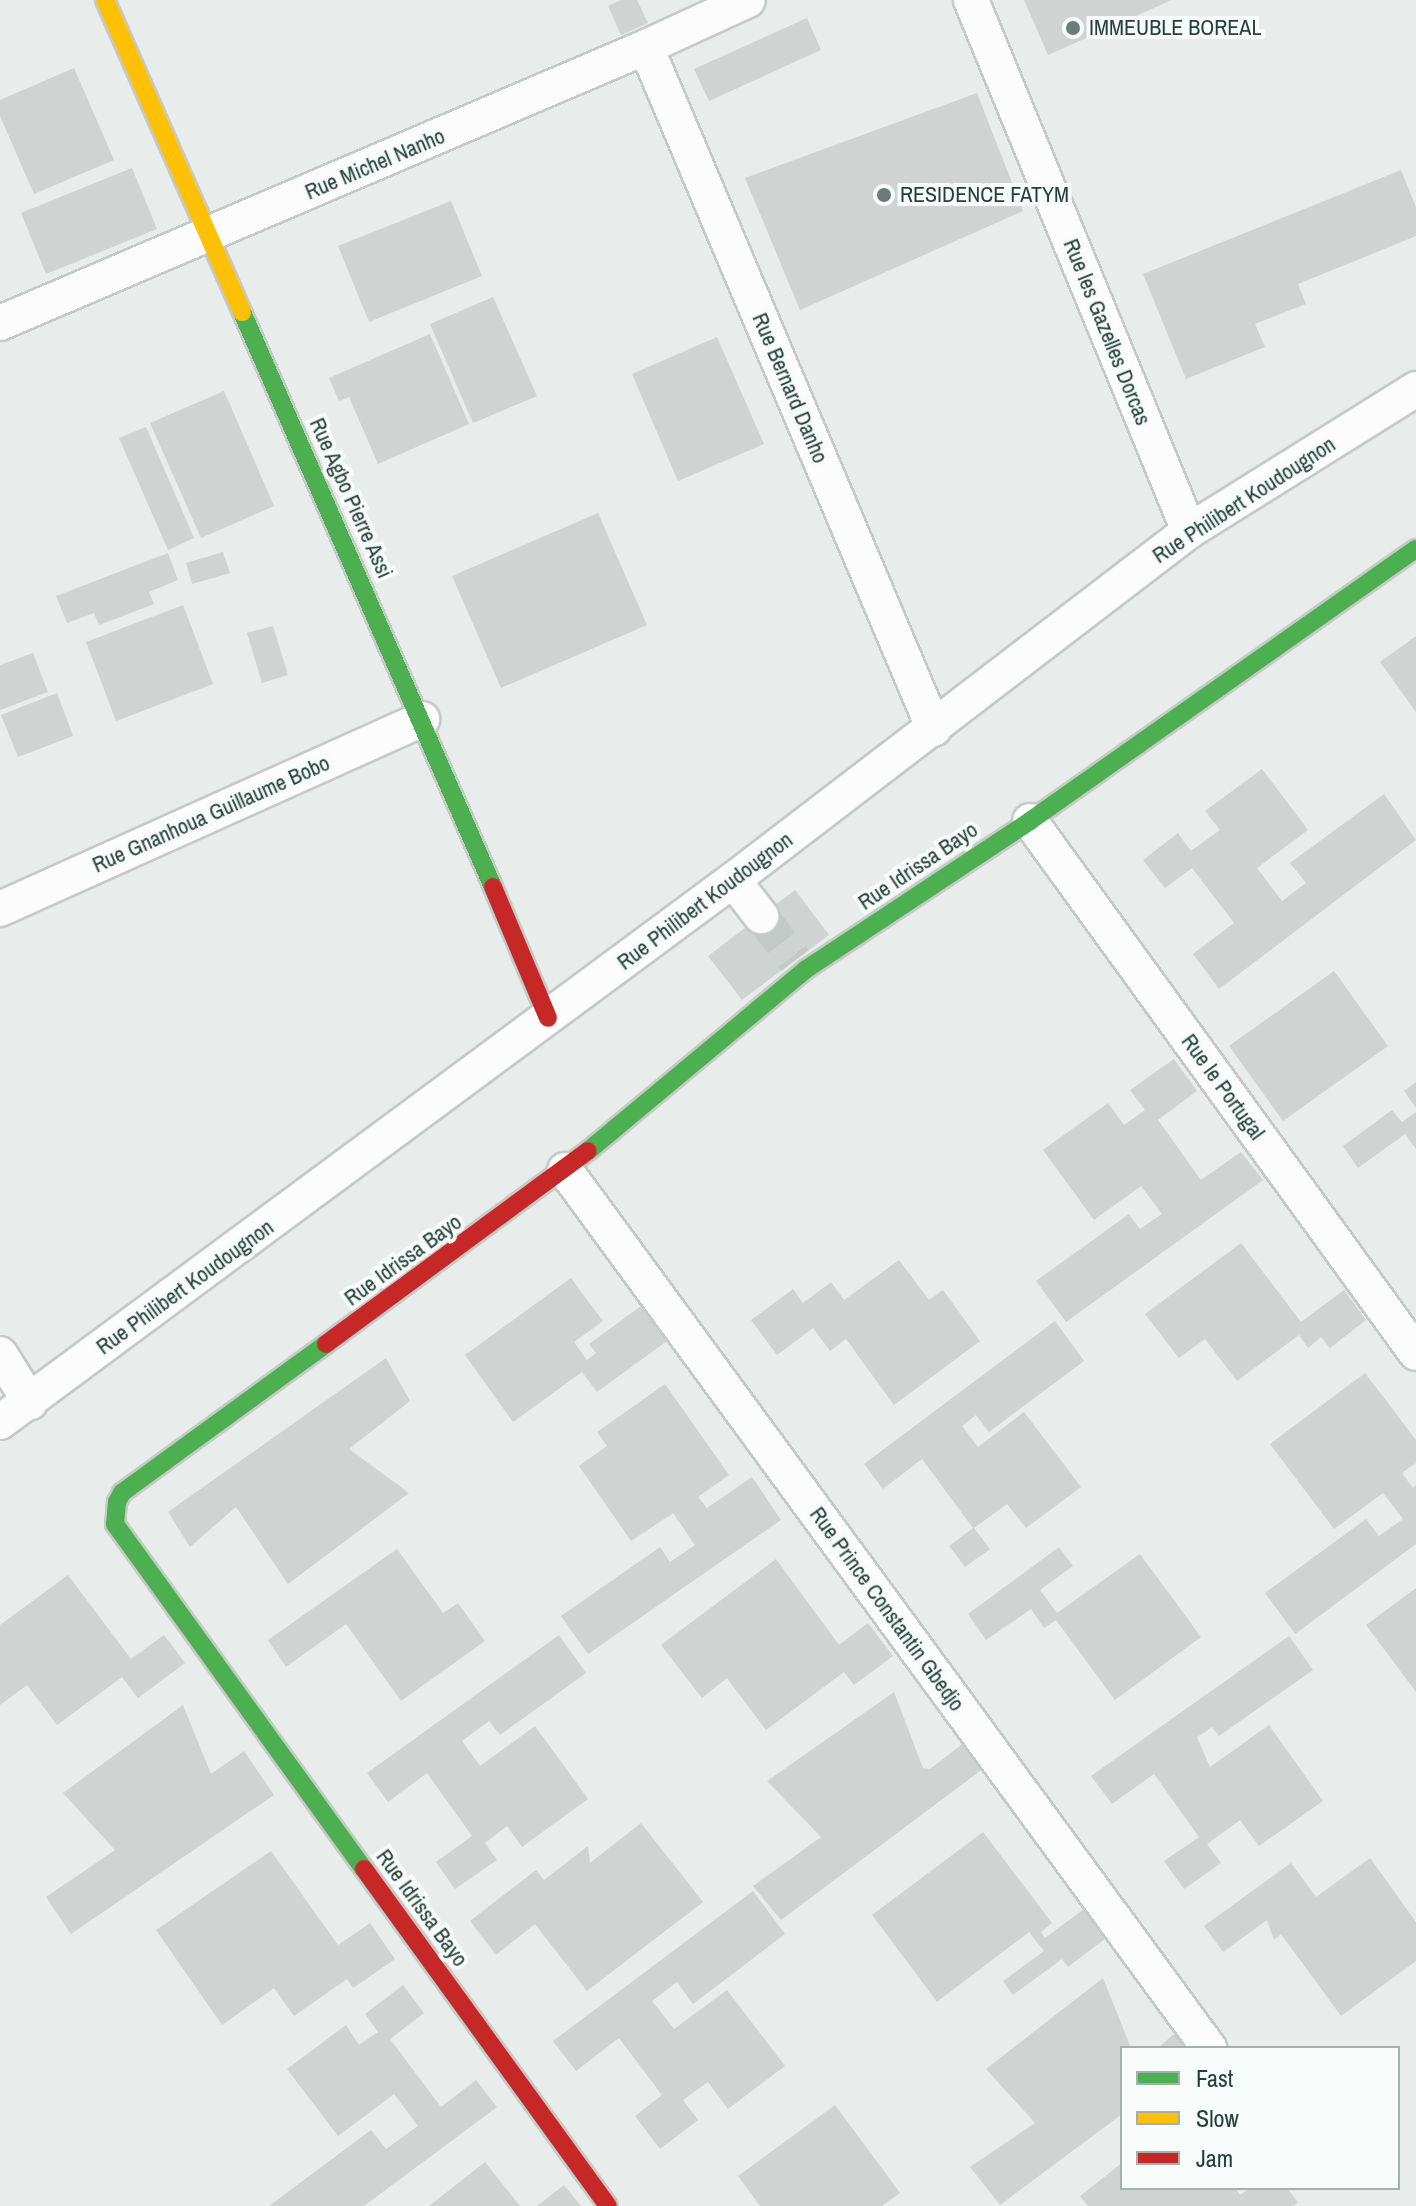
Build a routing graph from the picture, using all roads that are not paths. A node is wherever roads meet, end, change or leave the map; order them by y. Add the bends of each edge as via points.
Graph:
1 (105, 0) edge
2 (748, 0) edge
3 (971, 0) edge
4 (646, 47) junction
5 (209, 235) junction
6 (0, 323) edge
7 (1416, 389) edge
8 (1189, 531) junction
9 (1416, 549) edge
10 (422, 719) junction
11 (934, 729) junction
12 (1030, 821) junction
13 (733, 880) junction
14 (0, 909) edge
15 (761, 916) tunnel mouth
16 (548, 1018) junction
17 (565, 1170) junction
18 (1416, 1353) edge
19 (0, 1354) edge
20 (30, 1402) junction
21 (0, 1422) edge
22 (1208, 2046) edge
23 (608, 2206) edge

1 - 5 street, Rue Agbo Pierre Assi
2 - 4 street, Rue Michel Nanho
3 - 8 street, Rue les Gazelles Dorcas
4 - 5 street, Rue Michel Nanho
4 - 11 street, Rue Bernard Danho
5 - 6 street, Rue Michel Nanho
5 - 10 street, Rue Agbo Pierre Assi
7 - 8 street, Rue Philibert Koudougnon
8 - 11 street, Rue Philibert Koudougnon
9 - 12 street, Rue Idrissa Bayo
10 - 14 street, Rue Gnanhoua Guillaume Bobo
10 - 16 street, Rue Agbo Pierre Assi
11 - 13 street, Rue Philibert Koudougnon
12 - 17 street, Rue Idrissa Bayo via 800,965
12 - 18 street, Rue le Portugal
13 - 15 street
13 - 16 street, Rue Philibert Koudougnon
16 - 20 street, Rue Philibert Koudougnon
17 - 22 street, Rue Prince Constantin Gbedjo
17 - 23 street, Rue Idrissa Bayo via 122,1493 114,1512 121,1535
19 - 20 street
20 - 21 street, Rue Philibert Koudougnon

